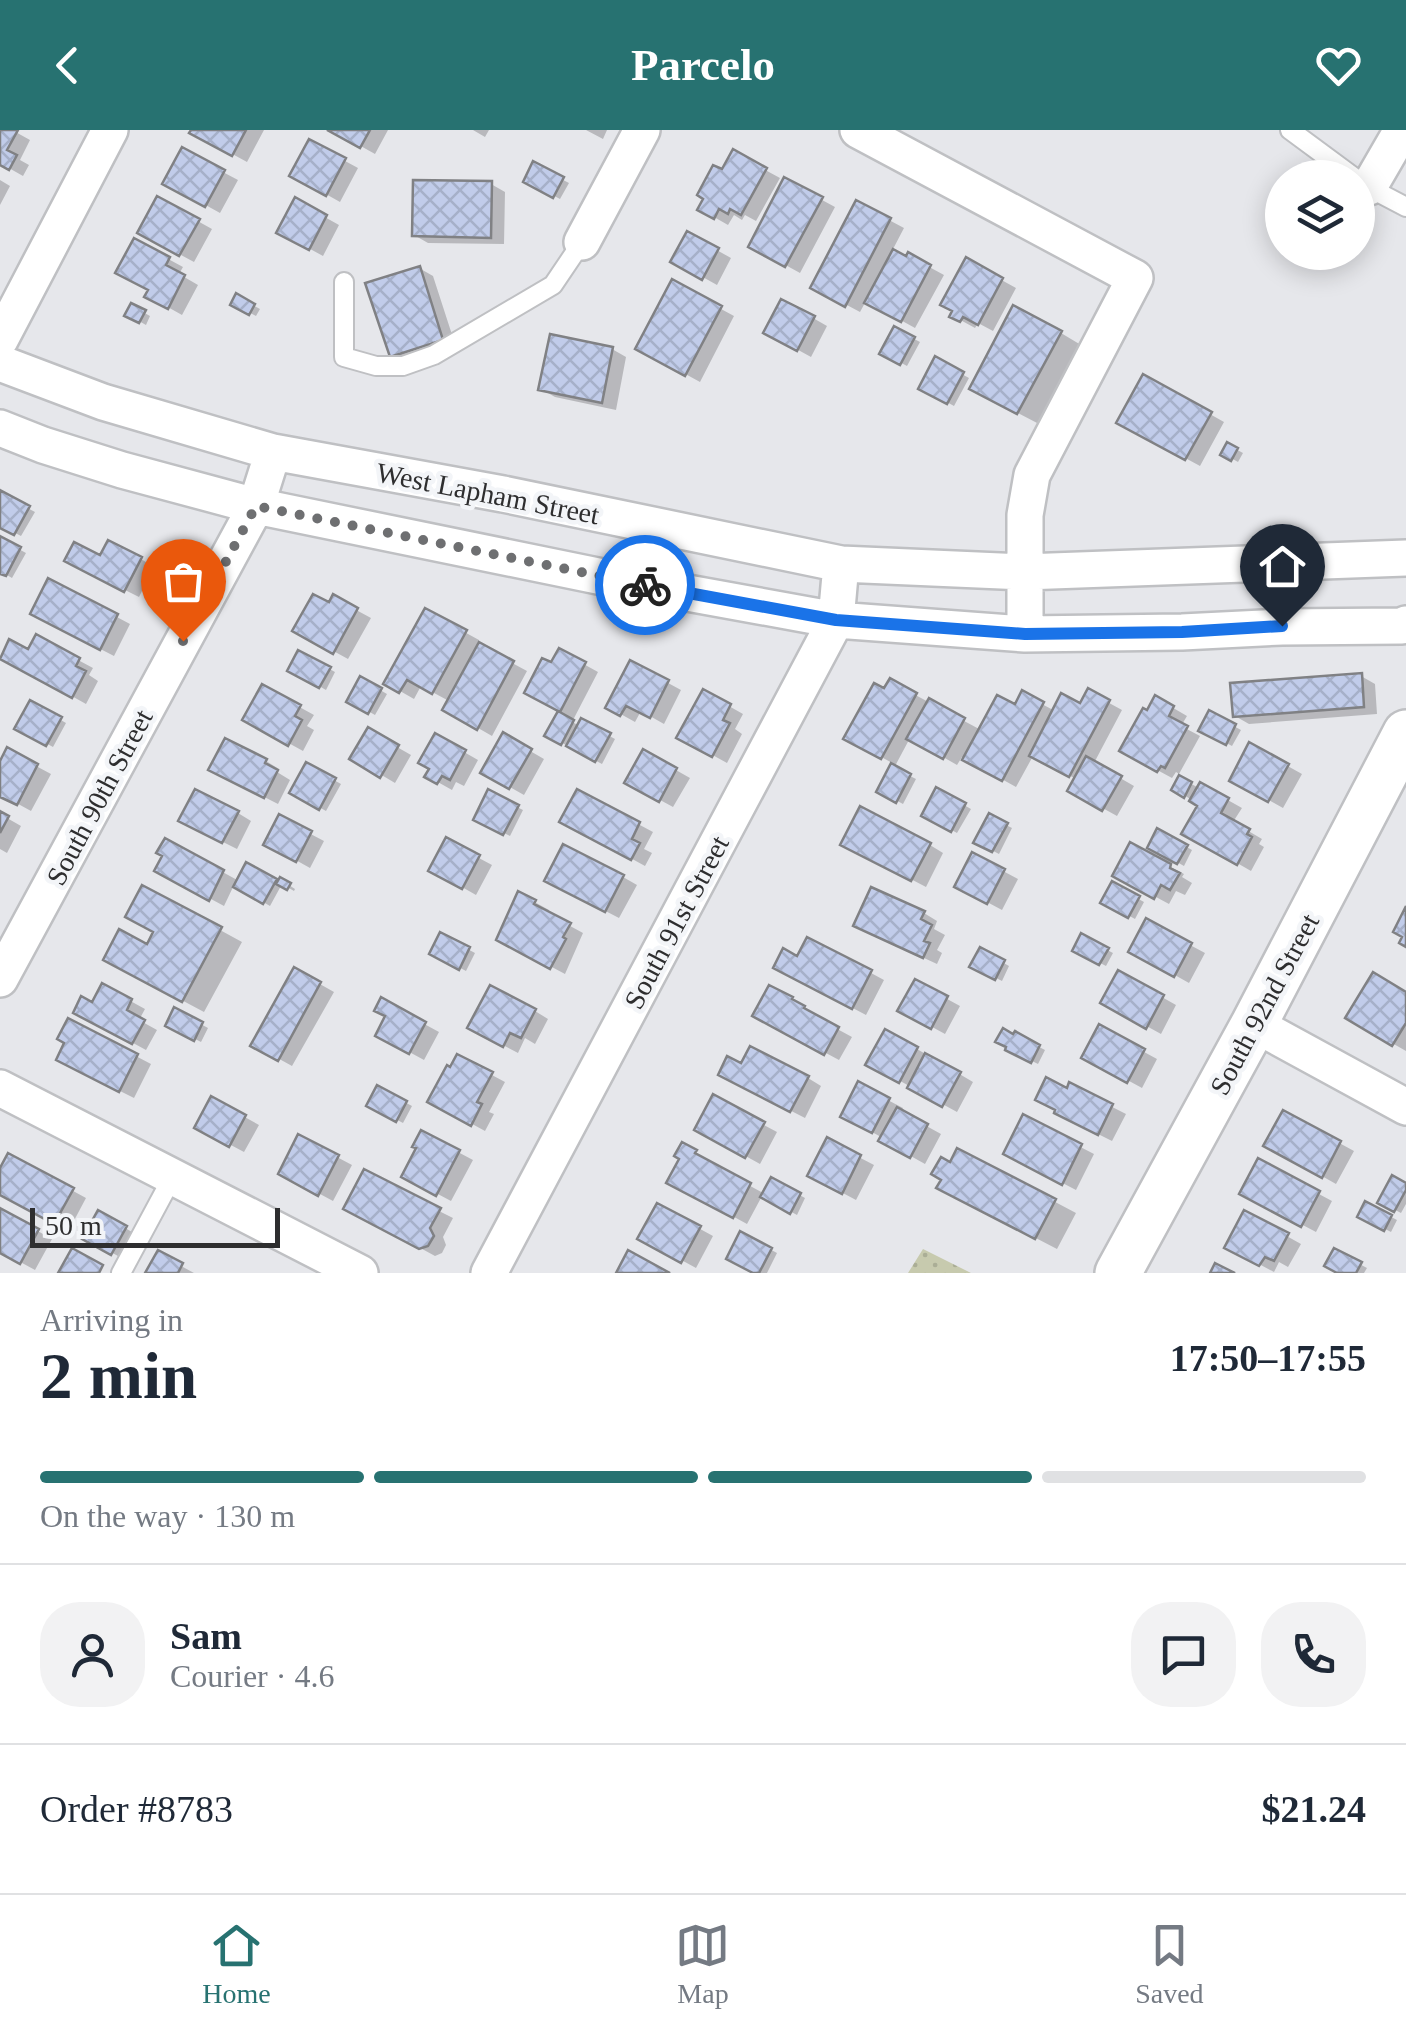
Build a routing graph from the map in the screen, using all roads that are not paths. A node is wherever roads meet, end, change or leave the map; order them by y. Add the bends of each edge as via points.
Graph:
1 (110, 130) edge
2 (642, 130) edge
3 (858, 130) edge
4 (1290, 130) edge
5 (1402, 130) edge
6 (1331, 160) edge
7 (1375, 163) edge
8 (1375, 189) edge
9 (1406, 207) edge
10 (582, 242) joint
11 (344, 282) dead end
12 (0, 340) edge
13 (0, 364) edge
14 (0, 428) edge
15 (274, 452) junction
16 (256, 506) junction
17 (1406, 558) edge
18 (842, 564) junction
19 (1024, 572) junction
20 (836, 620) junction
21 (1406, 624) edge
22 (1025, 634) junction
23 (1406, 733) edge
24 (0, 979) edge
25 (1254, 1024) junction
26 (0, 1088) edge
27 (1406, 1107) edge
28 (172, 1176) junction
29 (121, 1273) edge
30 (360, 1273) edge
31 (490, 1273) edge
32 (1118, 1273) edge

1 - 12 street
2 - 10 street
3 - 19 street via 1135,278 1032,475
4 - 6 lane
5 - 7 street
8 - 9 lane
10 - 11 lane via 553,285 434,355 402,366 344,356
13 - 15 street, West Lapham Street
14 - 16 street, West Lapham Street
15 - 16 street, South 90th Street
15 - 18 street, West Lapham Street
16 - 20 street, West Lapham Street
16 - 24 street, South 90th Street
17 - 19 street, West Lapham Street
18 - 19 street, West Lapham Street
18 - 20 street, South 91st Street
19 - 22 street
20 - 22 street, West Lapham Street
20 - 31 street, South 91st Street
21 - 22 street, West Lapham Street
23 - 25 street, South 92nd Street
25 - 27 street
25 - 32 street, South 92nd Street
26 - 28 street
28 - 29 lane
28 - 30 street

